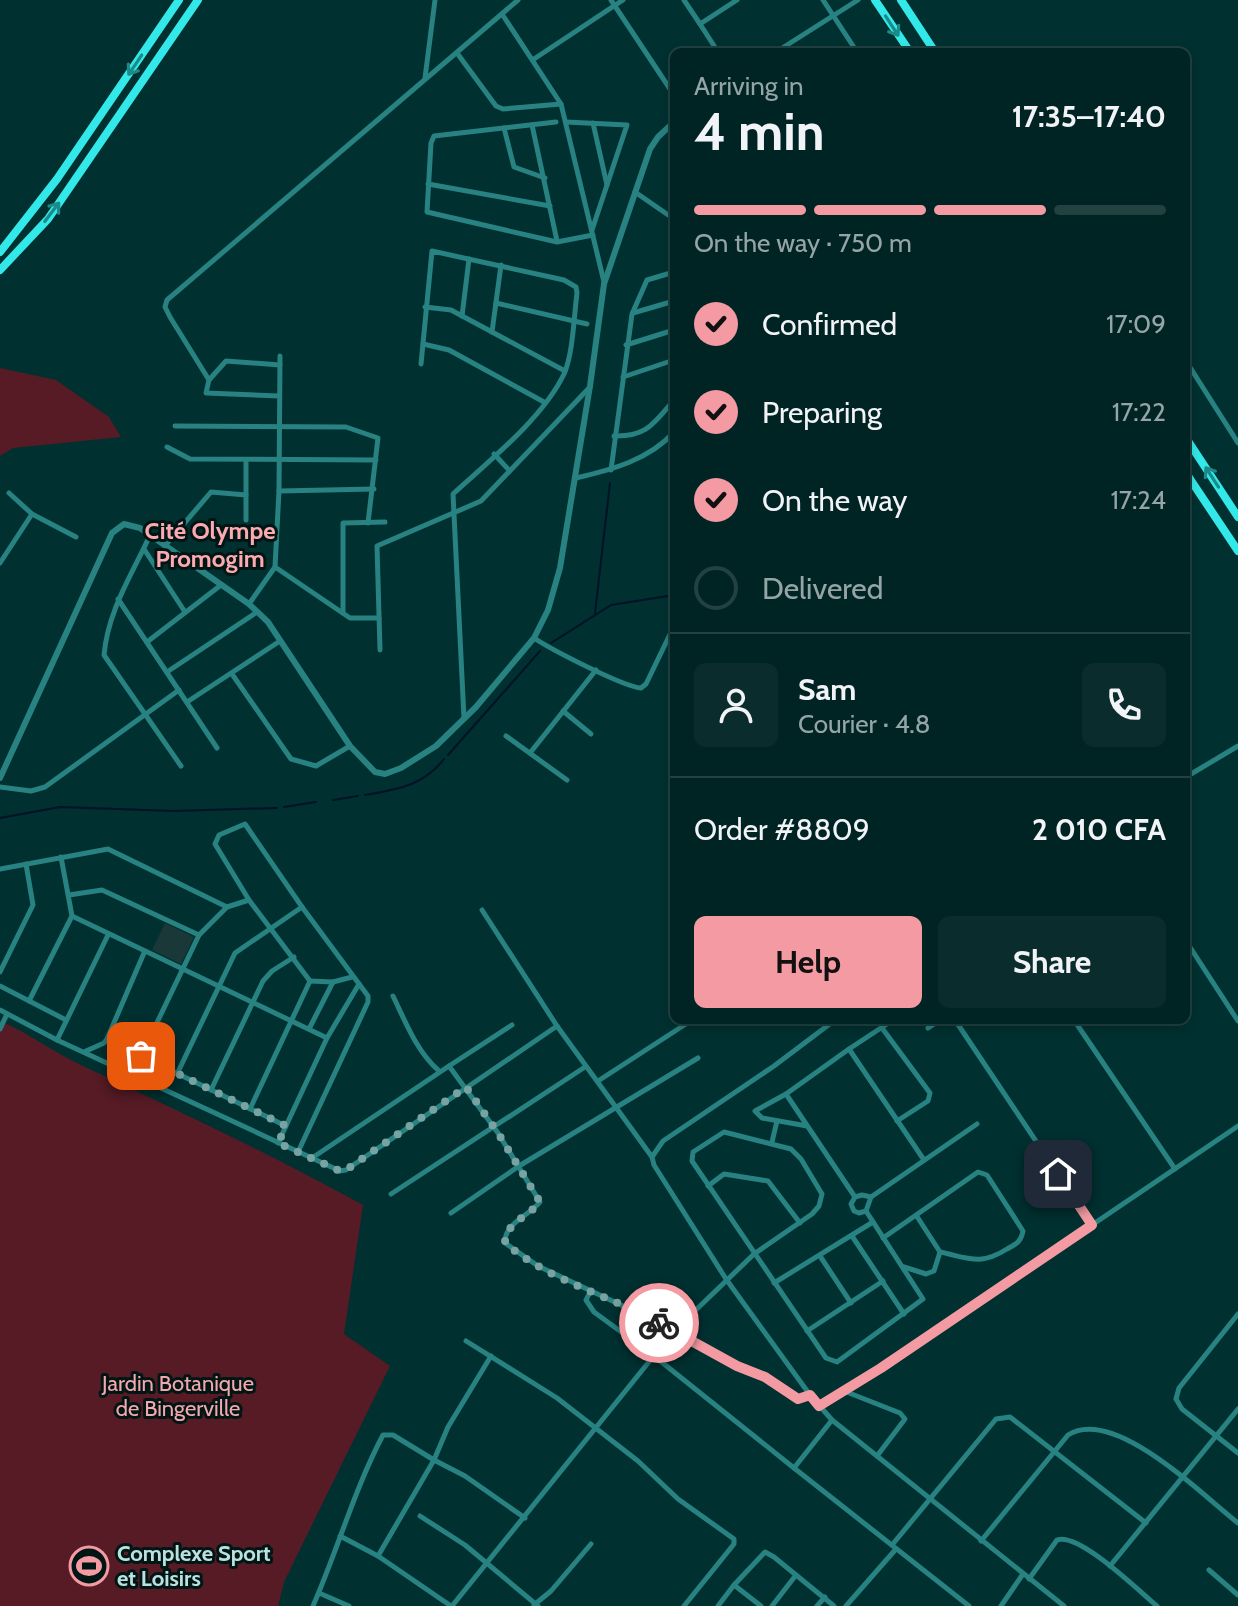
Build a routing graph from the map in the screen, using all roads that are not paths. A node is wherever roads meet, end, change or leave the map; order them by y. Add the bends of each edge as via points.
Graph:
1 (179, 0) edge
2 (198, 0) edge
3 (435, 0) edge
4 (518, 0) edge
5 (623, 0) edge
6 (684, 0) edge
7 (737, 0) edge
8 (823, 0) edge
9 (858, 0) edge
10 (875, 0) edge
11 (901, 0) edge
12 (612, 3) edge
13 (502, 14) junction
14 (832, 15) junction
15 (700, 24) junction
16 (715, 48) edge
17 (782, 48) edge
18 (854, 48) edge
19 (907, 48) edge
20 (932, 48) edge
21 (457, 53) junction
22 (534, 59) junction
23 (425, 79) junction
24 (670, 89) edge
25 (561, 104) junction
26 (556, 122) dead end
27 (566, 122) junction
28 (593, 123) junction
29 (532, 125) junction
30 (670, 126) edge
31 (504, 128) junction
32 (545, 178) junction
33 (428, 184) junction
34 (607, 186) junction
35 (634, 191) junction
36 (550, 206) junction
37 (670, 216) edge
38 (592, 232) junction
39 (557, 242) junction
40 (0, 252) edge
41 (469, 259) junction
42 (501, 265) junction
43 (0, 270) edge
44 (670, 273) edge
45 (604, 284) junction
46 (670, 302) edge
47 (496, 303) junction
48 (425, 307) junction
49 (632, 314) junction
50 (462, 316) junction
51 (573, 321) junction
52 (587, 324) dead end
53 (670, 331) edge
54 (492, 332) junction
55 (423, 344) junction
56 (626, 345) junction
57 (280, 356) dead end
58 (670, 361) edge
59 (421, 364) dead end
60 (280, 365) junction
61 (1190, 367) edge
62 (565, 371) junction
63 (623, 377) junction
64 (209, 380) junction
65 (590, 386) junction
66 (279, 396) junction
67 (544, 402) junction
68 (670, 404) edge
69 (175, 426) dead end
70 (279, 427) junction
71 (670, 435) edge
72 (614, 436) junction
73 (1238, 443) edge
74 (1190, 444) edge
75 (167, 447) dead end
76 (494, 454) junction
77 (280, 459) junction
78 (246, 460) junction
79 (376, 460) junction
80 (509, 470) junction
81 (611, 470) junction
82 (576, 478) junction
83 (1190, 479) edge
84 (374, 489) junction
85 (279, 491) junction
86 (9, 493) dead end
87 (246, 495) junction
88 (32, 514) junction
89 (453, 515) junction
90 (1238, 517) edge
91 (246, 520) dead end
92 (385, 522) dead end
93 (368, 523) junction
94 (150, 535) junction
95 (76, 537) dead end
96 (165, 546) junction
97 (144, 549) junction
98 (1238, 551) edge
99 (0, 563) edge
100 (275, 567) junction
101 (221, 585) junction
102 (118, 599) junction
103 (249, 604) junction
104 (185, 612) junction
105 (257, 612) junction
106 (343, 613) junction
107 (379, 618) junction
108 (670, 634) edge
109 (534, 638) junction
110 (280, 641) junction
111 (147, 642) junction
112 (380, 650) dead end
113 (596, 670) junction
114 (167, 672) junction
115 (232, 674) junction
116 (179, 690) junction
117 (187, 702) junction
118 (563, 711) junction
119 (146, 715) junction
120 (464, 719) junction
121 (591, 734) dead end
122 (506, 736) dead end
123 (350, 746) junction
124 (1238, 746) edge
125 (217, 748) dead end
126 (530, 753) junction
127 (181, 766) dead end
128 (1190, 775) edge
129 (0, 778) edge
130 (567, 780) dead end
131 (0, 787) edge
132 (61, 857) junction
133 (26, 864) junction
134 (0, 869) edge
135 (69, 895) junction
136 (249, 900) junction
137 (227, 907) junction
138 (302, 907) junction
139 (482, 910) dead end
140 (72, 916) junction
141 (271, 927) junction
142 (108, 935) junction
143 (199, 935) junction
144 (1190, 947) edge
145 (144, 953) junction
146 (294, 957) junction
147 (182, 970) junction
148 (0, 972) edge
149 (352, 977) junction
150 (310, 981) junction
151 (333, 982) junction
152 (359, 984) junction
153 (0, 986) edge
154 (219, 988) junction
155 (393, 996) dead end
156 (29, 1001) junction
157 (252, 1003) junction
158 (0, 1010) edge
159 (7, 1014) junction
160 (66, 1020) junction
161 (1238, 1021) edge
162 (291, 1022) junction
163 (686, 1024) edge
164 (830, 1024) edge
165 (888, 1024) edge
166 (934, 1024) edge
167 (958, 1024) edge
168 (1077, 1024) edge
169 (512, 1025) dead end
170 (557, 1026) junction
171 (882, 1028) junction
172 (928, 1028) dead end
173 (0, 1029) edge
174 (309, 1029) junction
175 (327, 1038) junction
176 (57, 1040) junction
177 (849, 1049) junction
178 (85, 1052) junction
179 (141, 1056) junction
180 (698, 1058) dead end
181 (449, 1066) junction
182 (585, 1067) junction
183 (439, 1071) junction
184 (128, 1072) junction
185 (177, 1074) junction
186 (598, 1081) junction
187 (466, 1087) junction
188 (211, 1090) junction
189 (786, 1094) junction
190 (615, 1107) junction
191 (250, 1109) junction
192 (777, 1121) junction
193 (897, 1121) junction
194 (977, 1124) dead end
195 (286, 1126) junction
196 (807, 1126) junction
197 (1238, 1126) edge
198 (494, 1128) junction
199 (772, 1142) junction
200 (278, 1143) junction
201 (298, 1152) junction
202 (652, 1157) junction
203 (312, 1158) junction
204 (924, 1160) junction
205 (519, 1166) junction
206 (1175, 1169) junction
207 (708, 1186) junction
208 (391, 1194) dead end
209 (855, 1197) junction
210 (871, 1197) junction
211 (866, 1211) junction
212 (451, 1213) dead end
213 (916, 1215) junction
214 (873, 1222) junction
215 (800, 1223) junction
216 (1092, 1225) junction
217 (852, 1236) junction
218 (883, 1238) junction
219 (940, 1252) junction
220 (754, 1254) junction
221 (820, 1256) junction
222 (903, 1267) junction
223 (726, 1279) junction
224 (883, 1281) junction
225 (774, 1283) junction
226 (590, 1292) junction
227 (851, 1303) junction
228 (904, 1314) junction
229 (1238, 1314) edge
230 (807, 1331) junction
231 (673, 1332) junction
232 (466, 1341) dead end
233 (491, 1356) junction
234 (654, 1356) junction
235 (843, 1391) junction
236 (810, 1395) junction
237 (819, 1406) junction
238 (1238, 1409) edge
239 (832, 1420) junction
240 (596, 1430) junction
241 (1216, 1435) junction
242 (1055, 1452) junction
243 (1238, 1453) edge
244 (877, 1456) junction
245 (434, 1460) junction
246 (794, 1468) junction
247 (1182, 1478) junction
248 (929, 1500) junction
249 (420, 1516) dead end
250 (525, 1518) junction
251 (1146, 1523) junction
252 (1238, 1523) edge
253 (340, 1536) junction
254 (981, 1541) junction
255 (591, 1544) dead end
256 (894, 1547) junction
257 (378, 1556) junction
258 (486, 1565) junction
259 (1110, 1566) junction
260 (1209, 1570) dead end
261 (1023, 1574) junction
262 (796, 1575) junction
263 (1029, 1579) junction
264 (734, 1585) junction
265 (319, 1593) junction
266 (1238, 1595) edge
267 (825, 1597) junction
268 (535, 1605) edge
269 (966, 1605) edge
270 (313, 1606) edge
271 (349, 1606) edge
272 (452, 1606) edge
273 (684, 1606) edge
274 (718, 1606) edge
275 (761, 1606) edge
276 (772, 1606) edge
277 (817, 1606) edge
278 (834, 1606) edge
279 (846, 1606) edge
280 (1001, 1606) edge
281 (1064, 1606) edge
282 (1156, 1606) edge

1 -> 40 highway via 43,199
43 -> 2 highway via 48,219
3 - 23 street
4 - 13 street
5 - 12 street
6 - 15 street
7 - 15 street
8 - 14 street
9 - 14 street
10 -> 19 highway
11 - 20 highway
12 - 22 street
12 - 24 street
13 - 21 street
13 - 22 street
14 - 17 street
14 - 18 street
15 - 16 street
21 - 23 street
21 - 25 street via 496,106
22 - 25 street
23 - 64 street via 167,300 170,317
25 - 27 street
26 - 29 street
27 - 28 street
27 - 38 street
28 - 34 street
28 - 34 street via 627,125
29 - 31 street
29 - 32 street
30 - 35 street via 650,149
31 - 32 street via 514,167
31 - 33 street via 434,136
32 - 36 street
33 - 36 street
33 - 39 street via 427,212
34 - 38 street
35 - 37 street
35 - 45 street
36 - 39 street
38 - 39 street
38 - 45 street
41 - 42 street
41 - 48 street via 432,251
41 - 50 street
42 - 47 street
42 - 51 street via 576,287
44 - 49 street via 647,280
45 - 65 street
46 - 49 street
47 - 51 street
47 - 54 street
48 - 50 street
48 - 55 street
49 - 56 street
50 - 54 street
51 - 52 street
51 - 62 street
53 - 56 street
54 - 62 street
55 - 59 street
55 - 67 street via 449,350
56 - 63 street
57 - 60 street
58 - 63 street
60 - 64 street via 226,361
60 - 66 street
61 - 73 street
62 - 67 street
63 - 72 street
64 - 66 street via 206,393
65 - 80 street
65 - 82 street
66 - 70 street
67 - 76 street
68 - 72 street via 638,435
69 - 70 street
70 - 77 street
70 - 79 street via 346,427 378,438
71 - 81 street via 644,456
72 - 81 street
90 -> 74 highway
75 - 78 street via 190,459
76 - 80 street
76 - 89 street via 453,494
77 - 78 street
77 - 79 street
77 - 85 street
78 - 87 street
79 - 84 street
80 - 89 street via 481,501
81 - 82 street
82 - 109 street via 560,568
83 - 98 highway
84 - 85 street
84 - 93 street
85 - 100 street
86 - 88 street
87 - 91 street
87 - 96 street via 211,492
88 - 95 street
88 - 99 street
89 - 107 street via 377,546
89 - 120 street
92 - 93 street
93 - 106 street via 343,523
94 - 96 street
94 - 97 street
94 - 129 street via 132,524 112,533
96 - 101 street
97 - 102 street
97 - 104 street
100 - 103 street
100 - 106 street
101 - 103 street
101 - 104 street
102 - 111 street
102 - 119 street via 104,655
103 - 105 street
104 - 111 street
105 - 110 street
105 - 114 street
106 - 107 street
107 - 112 street
108 - 113 street via 641,688
109 - 113 street
109 - 120 street
110 - 115 street
110 - 123 street
111 - 114 street
113 - 118 street
114 - 116 street
115 - 117 street
115 - 123 street via 291,759 316,766
116 - 117 street
116 - 119 street
117 - 125 street
118 - 121 street
118 - 126 street
119 - 127 street
119 - 131 street via 45,787
120 - 123 street via 436,746 385,774 367,766
122 - 126 street
124 - 128 street
126 - 130 street
132 - 133 street
132 - 135 street
132 - 137 street via 108,849
133 - 134 street
133 - 148 street via 33,905
135 - 140 street
135 - 143 street via 102,890
136 - 137 street
136 - 138 street via 215,844 219,835 245,824
136 - 141 street
137 - 143 street
138 - 141 street
138 - 149 street
139 - 170 street
140 - 142 street
140 - 156 street
141 - 146 street
141 - 154 street via 235,953
142 - 145 street
142 - 160 street
143 - 147 street
144 - 161 street
145 - 147 street
145 - 178 street via 107,1039
146 - 150 street
146 - 157 street via 267,976
147 - 154 street
147 - 179 street
149 - 151 street
149 - 152 street
150 - 151 street
150 - 162 street
151 - 174 street
152 - 175 street
152 - 201 street via 368,1002
153 - 156 street
154 - 157 street
154 - 185 street
155 - 183 street via 412,1036
156 - 160 street
157 - 162 street
157 - 188 street
158 - 159 street
159 - 173 street
159 - 176 street
160 - 176 street
162 - 174 street
162 - 191 street
163 - 186 street
164 - 202 street via 663,1141
165 - 171 street
166 - 172 street
167 - 216 street
168 - 206 street
169 - 181 street
170 - 182 street
170 - 187 street
171 - 177 street
171 - 193 street via 930,1093 928,1101
174 - 175 street
175 - 195 street
176 - 178 street
177 - 189 street
177 - 193 street
178 - 184 street
179 - 184 street
179 - 185 street
180 - 190 street
181 - 183 street
181 - 187 street
182 - 186 street
182 - 198 street
183 - 203 street
184 - 200 street
185 - 188 street
186 - 190 street
187 - 198 street
187 - 203 street via 346,1170
188 - 191 street
189 - 192 street via 755,1111
189 - 196 street
190 - 202 street
190 - 205 street
191 - 195 street
192 - 196 street
192 - 199 street
193 - 204 street
194 - 204 street
195 - 200 street
196 - 209 street
197 - 206 street
198 - 205 street
198 - 208 street
199 - 207 street via 720,1133 691,1156
199 - 215 street via 797,1153 822,1194 816,1210
200 - 201 street
201 - 203 street
202 - 223 street
204 - 210 street
205 - 212 street
205 - 226 street via 540,1202 509,1228 505,1243
206 - 216 street
207 - 215 street via 724,1174 768,1181
207 - 220 street
209 - 210 street
209 - 211 street via 852,1209
210 - 211 street
211 - 214 street
213 - 218 street
213 - 219 street
213 - 219 street via 982,1171 1023,1231 1020,1242 992,1259
214 - 217 street
214 - 218 street
215 - 220 street
216 - 235 street
217 - 221 street
217 - 224 street
218 - 222 street
219 - 222 street via 934,1271
220 - 223 street
220 - 225 street
221 - 225 street
221 - 227 street
222 - 228 street via 923,1296
223 - 231 street
223 - 236 street
224 - 227 street
224 - 228 street
225 - 230 street
226 - 231 street
226 - 234 street via 586,1300 594,1312
227 - 230 street
228 - 230 street via 837,1362 826,1358
229 - 241 street via 1179,1388 1176,1399
231 - 234 street
231 - 236 street via 798,1399
232 - 233 street
233 - 240 street
233 - 245 street
234 - 240 street
234 - 246 street
235 - 237 street
235 - 244 street via 905,1419
236 - 237 street
237 - 239 street
238 - 241 street
239 - 244 street
239 - 246 street
240 - 250 street
240 - 273 street via 734,1539
241 - 243 street
241 - 247 street
242 - 247 street via 1076,1430 1099,1430 1141,1445
242 - 248 street via 1010,1417 996,1419
242 - 251 street
242 - 254 street
244 - 248 street
245 - 250 street
245 - 253 street via 393,1435 383,1435
245 - 257 street
246 - 256 street
247 - 251 street
247 - 252 street
248 - 254 street
248 - 256 street
249 - 258 street
250 - 258 street
251 - 259 street
253 - 257 street
253 - 265 street
254 - 261 street
255 - 268 street
256 - 269 street
256 - 279 street
257 - 272 street
258 - 268 street
258 - 272 street
259 - 263 street via 1063,1538
259 - 282 street
260 - 266 street
261 - 263 street
261 - 280 street
262 - 264 street via 765,1552
262 - 267 street
262 - 276 street
263 - 281 street
264 - 274 street
264 - 275 street
265 - 270 street
265 - 271 street
267 - 277 street
267 - 278 street

